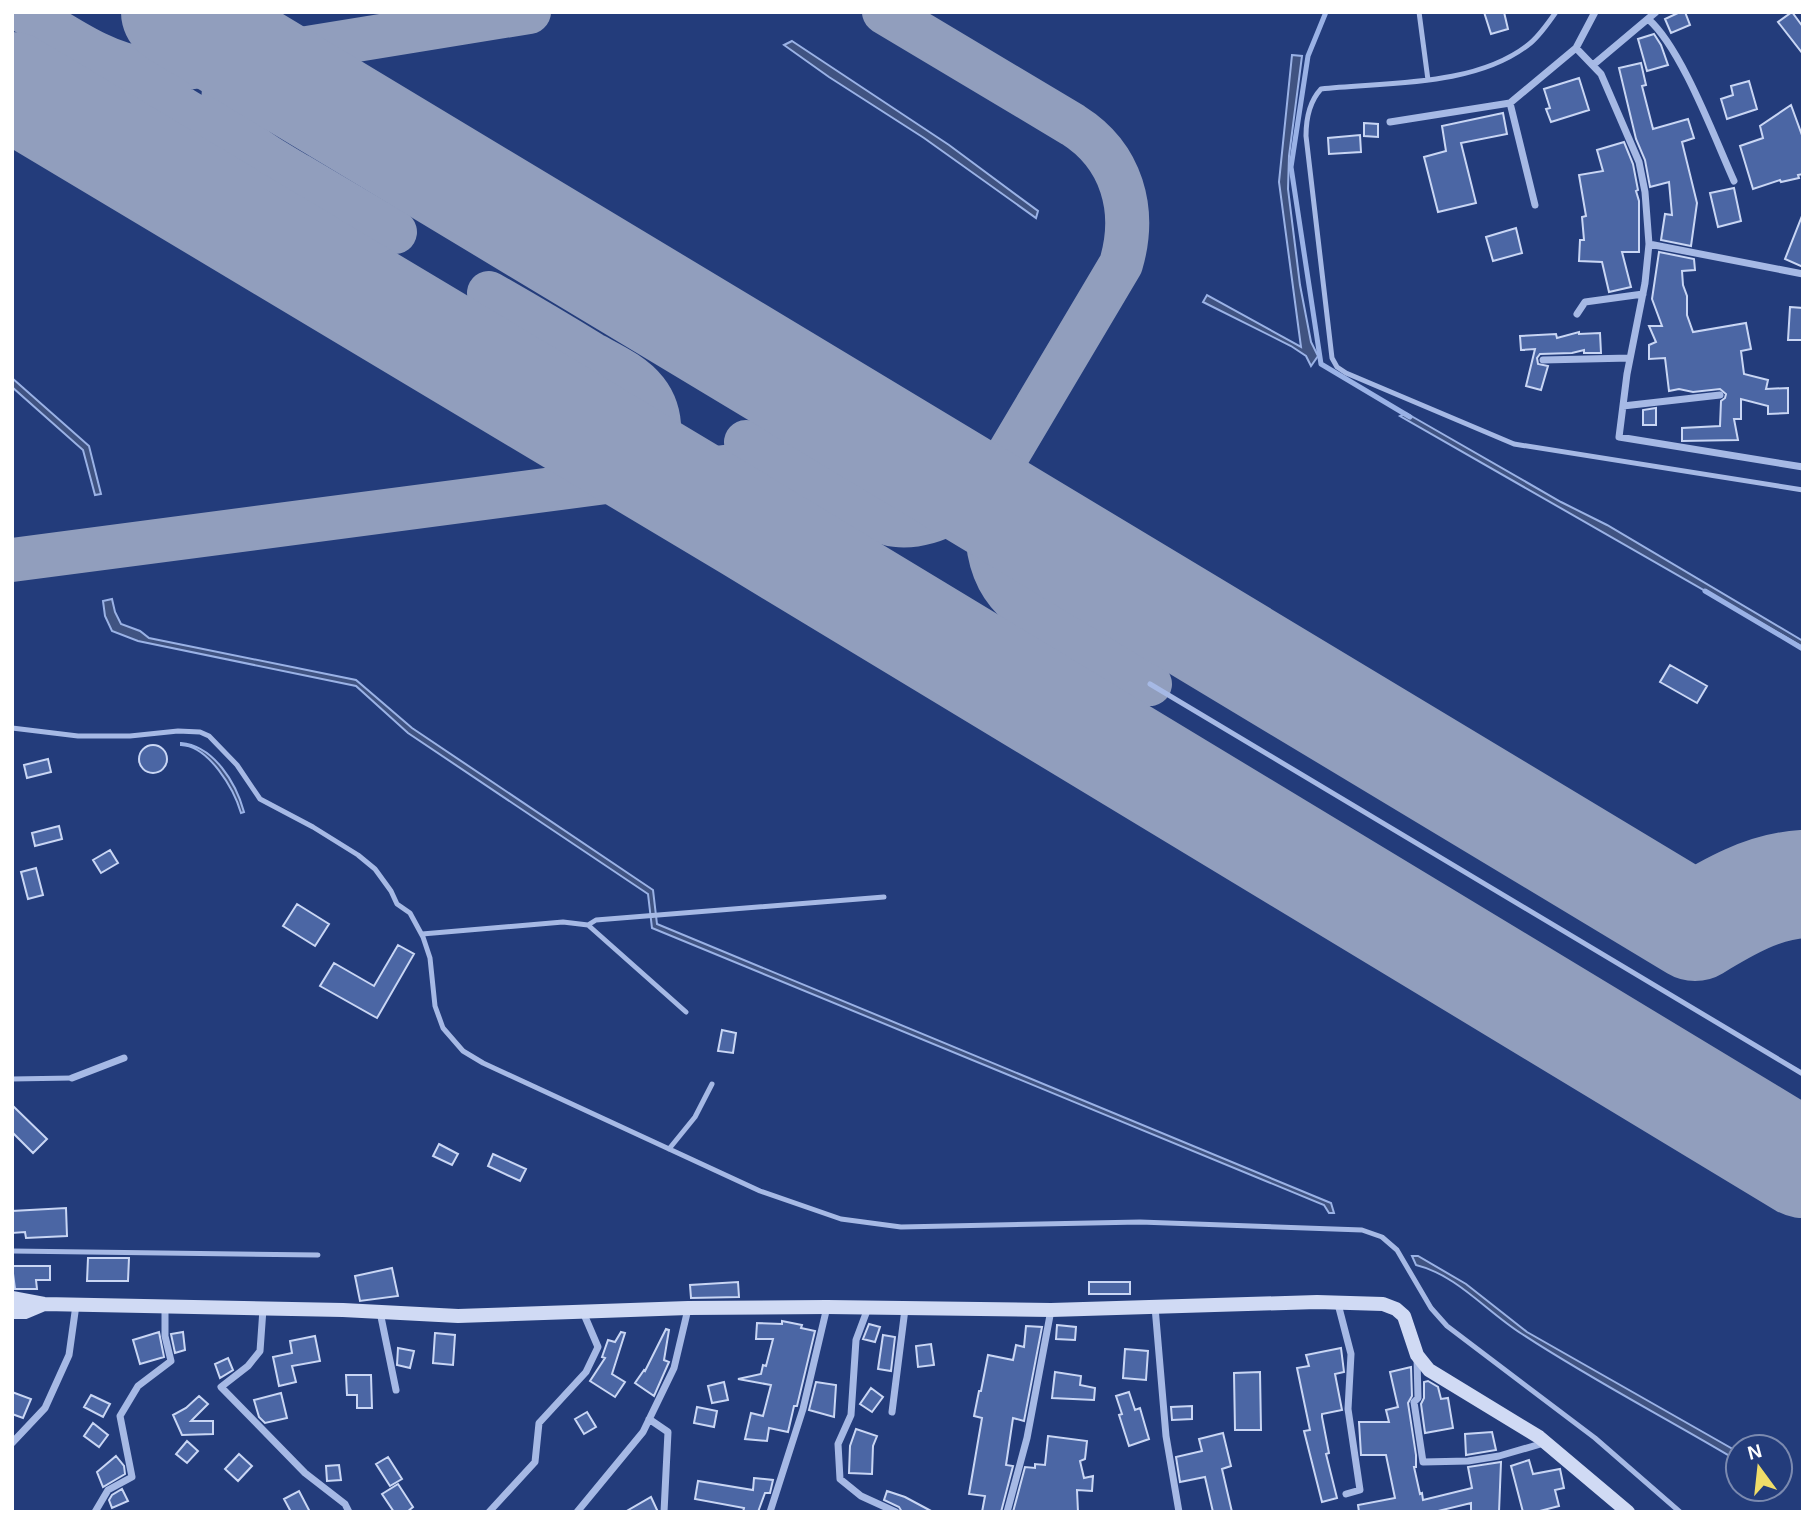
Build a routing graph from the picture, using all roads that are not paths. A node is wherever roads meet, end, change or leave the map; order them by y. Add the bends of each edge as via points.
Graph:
1 (1419, 12) edge
2 (1556, 12) edge
3 (1595, 12) edge
4 (1656, 12) edge
5 (1648, 19) junction
6 (1576, 48) junction
7 (1592, 65) junction
8 (1428, 80) junction
9 (1510, 103) junction
10 (1390, 122) dead end
11 (1734, 181) dead end
12 (1535, 205) dead end
13 (1648, 244) junction
14 (1803, 274) edge
15 (1643, 294) junction
16 (1577, 314) dead end
17 (1630, 358) junction
18 (1543, 360) dead end
19 (1720, 395) dead end
20 (1623, 406) junction
21 (1803, 467) edge
22 (1803, 490) edge
23 (1150, 684) dead end
24 (12, 728) edge
25 (884, 897) dead end
26 (588, 925) junction
27 (422, 934) junction
28 (687, 1012) dead end
29 (124, 1058) dead end
30 (1803, 1074) edge
31 (72, 1078) joint
32 (12, 1079) edge
33 (712, 1084) dead end
34 (669, 1149) junction
35 (12, 1251) edge
36 (318, 1255) dead end
37 (12, 1298) edge
38 (76, 1303) junction
39 (1338, 1303) junction
40 (44, 1304) junction
41 (166, 1305) junction
42 (1155, 1306) junction
43 (827, 1307) junction
44 (869, 1307) junction
45 (264, 1308) junction
46 (688, 1308) junction
47 (905, 1308) junction
48 (1051, 1310) junction
49 (582, 1311) junction
50 (12, 1312) edge
51 (380, 1312) junction
52 (1417, 1355) junction
53 (396, 1390) dead end
54 (891, 1412) dead end
55 (649, 1419) junction
56 (12, 1443) edge
57 (1545, 1443) junction
58 (1346, 1494) dead end
59 (97, 1511) edge
60 (349, 1512) edge
61 (489, 1512) edge
62 (577, 1512) edge
63 (664, 1512) edge
64 (770, 1512) edge
65 (896, 1512) edge
66 (1007, 1512) edge
67 (1179, 1512) edge
68 (1628, 1512) edge
69 (1681, 1512) edge

1 - 8 lane
2 - 8 lane via 1530,44 1510,56 1469,72
3 - 6 street
4 - 5 street
5 - 7 street
5 - 11 street via 1660,29 1691,86
6 - 7 street
6 - 9 street
7 - 13 street via 1601,74 1639,162
8 - 22 lane via 1321,89 1310,106 1307,150 1332,358 1337,367 1514,443
9 - 10 street
9 - 12 street
13 - 14 street
13 - 15 street
15 - 16 street via 1585,302
15 - 17 street
17 - 18 street
17 - 20 street
19 - 20 street
20 - 21 street via 1619,437
23 - 30 lane
24 - 27 lane via 78,736 205,733 237,765 260,799 313,827 375,869
25 - 26 lane via 596,920
26 - 27 lane via 563,922
26 - 28 lane
27 - 34 lane via 438,1017 463,1051
29 - 31 street
31 - 32 lane
33 - 34 lane via 695,1117
34 - 69 lane via 782,1201 868,1224 1178,1222 1349,1228 1372,1233 1399,1252 1431,1308 1447,1325 1595,1438
35 - 36 lane
37 - 40 street
38 - 40 street
38 - 41 street
38 - 56 street via 69,1355 45,1408
39 - 42 street
39 - 52 street via 1384,1304 1396,1309 1404,1316
39 - 58 street via 1350,1354 1348,1409 1360,1490
40 - 50 street
41 - 45 street
41 - 59 street via 170,1361 138,1386 120,1416 132,1477 108,1490
42 - 48 street
42 - 67 street via 1166,1436
43 - 44 street
43 - 46 street
43 - 64 street via 803,1409
44 - 47 street
44 - 65 street via 856,1340 851,1415 838,1444 840,1479 861,1496
45 - 51 street
45 - 60 street via 260,1351 221,1387
46 - 49 street
46 - 55 street via 674,1368
47 - 48 street
47 - 54 street
48 - 66 street via 1027,1438
49 - 51 street
49 - 61 street via 598,1347 586,1372 539,1423 535,1462
51 - 53 street
52 - 57 street via 1429,1370
52 - 57 street via 1418,1398 1414,1402 1423,1462 1468,1461
55 - 62 street via 611,1474
55 - 63 street via 668,1432
57 - 68 street

